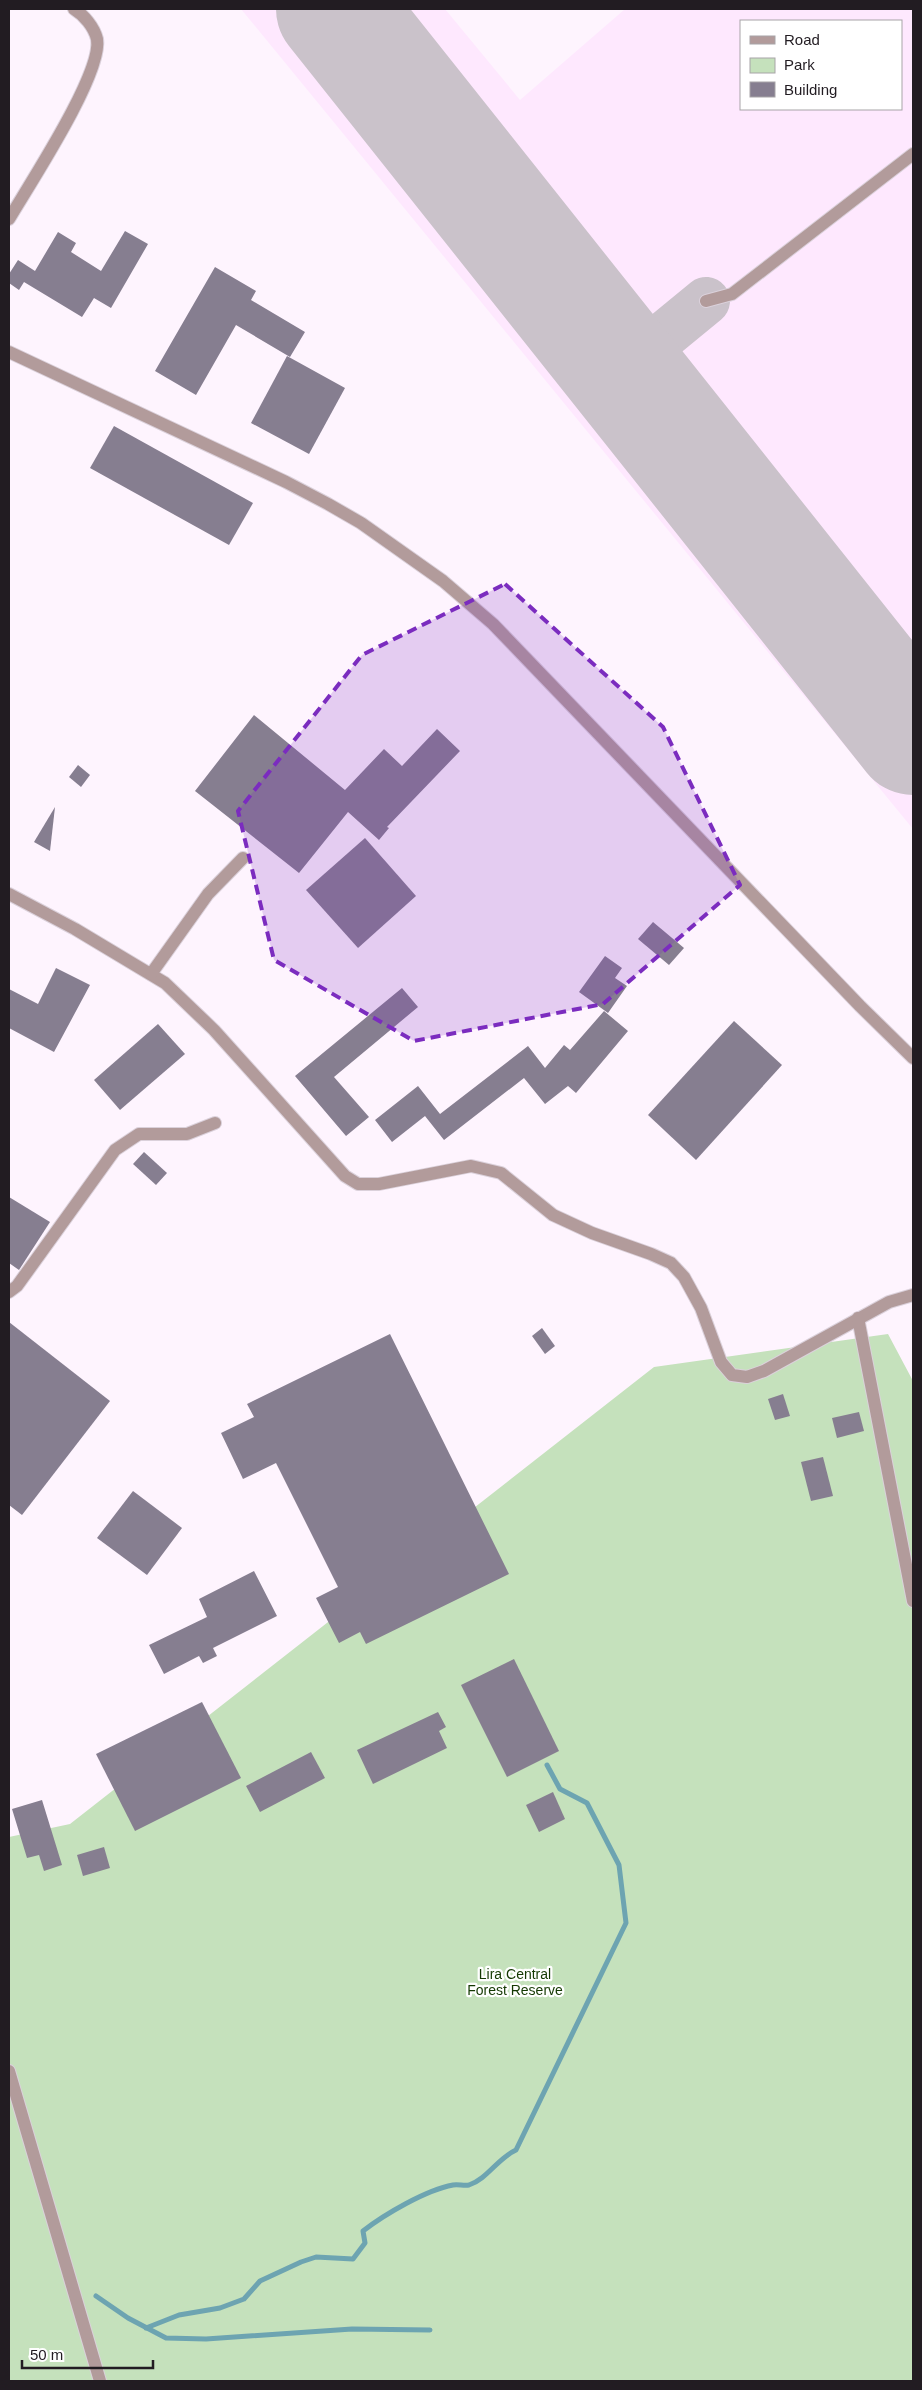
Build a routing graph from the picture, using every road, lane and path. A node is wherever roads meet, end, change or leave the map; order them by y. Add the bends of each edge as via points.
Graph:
1 (74, 9) edge
2 (913, 154) edge
3 (9, 220) edge
4 (706, 300) dead end
5 (9, 352) edge
6 (243, 858) dead end
7 (9, 894) edge
8 (151, 974) junction
9 (913, 1058) edge
10 (215, 1123) dead end
11 (9, 1292) edge
12 (913, 1295) edge
13 (858, 1318) junction
14 (913, 1601) edge
15 (9, 2071) edge
16 (100, 2381) edge

1 - 3 street via 91,26 97,39 96,56 87,84
2 - 4 street via 732,294
5 - 9 street via 286,482 362,523 443,581 493,624
6 - 8 street via 208,894
7 - 8 street
8 - 13 street via 191,1006 345,1176 358,1184 379,1184 470,1166 481,1167 501,1173 553,1215 671,1263 684,1277 701,1308 721,1362 732,1375 747,1378 764,1371
10 - 11 street via 187,1134 139,1134 115,1150 18,1286
12 - 13 street via 889,1302
13 - 14 street
15 - 16 street

